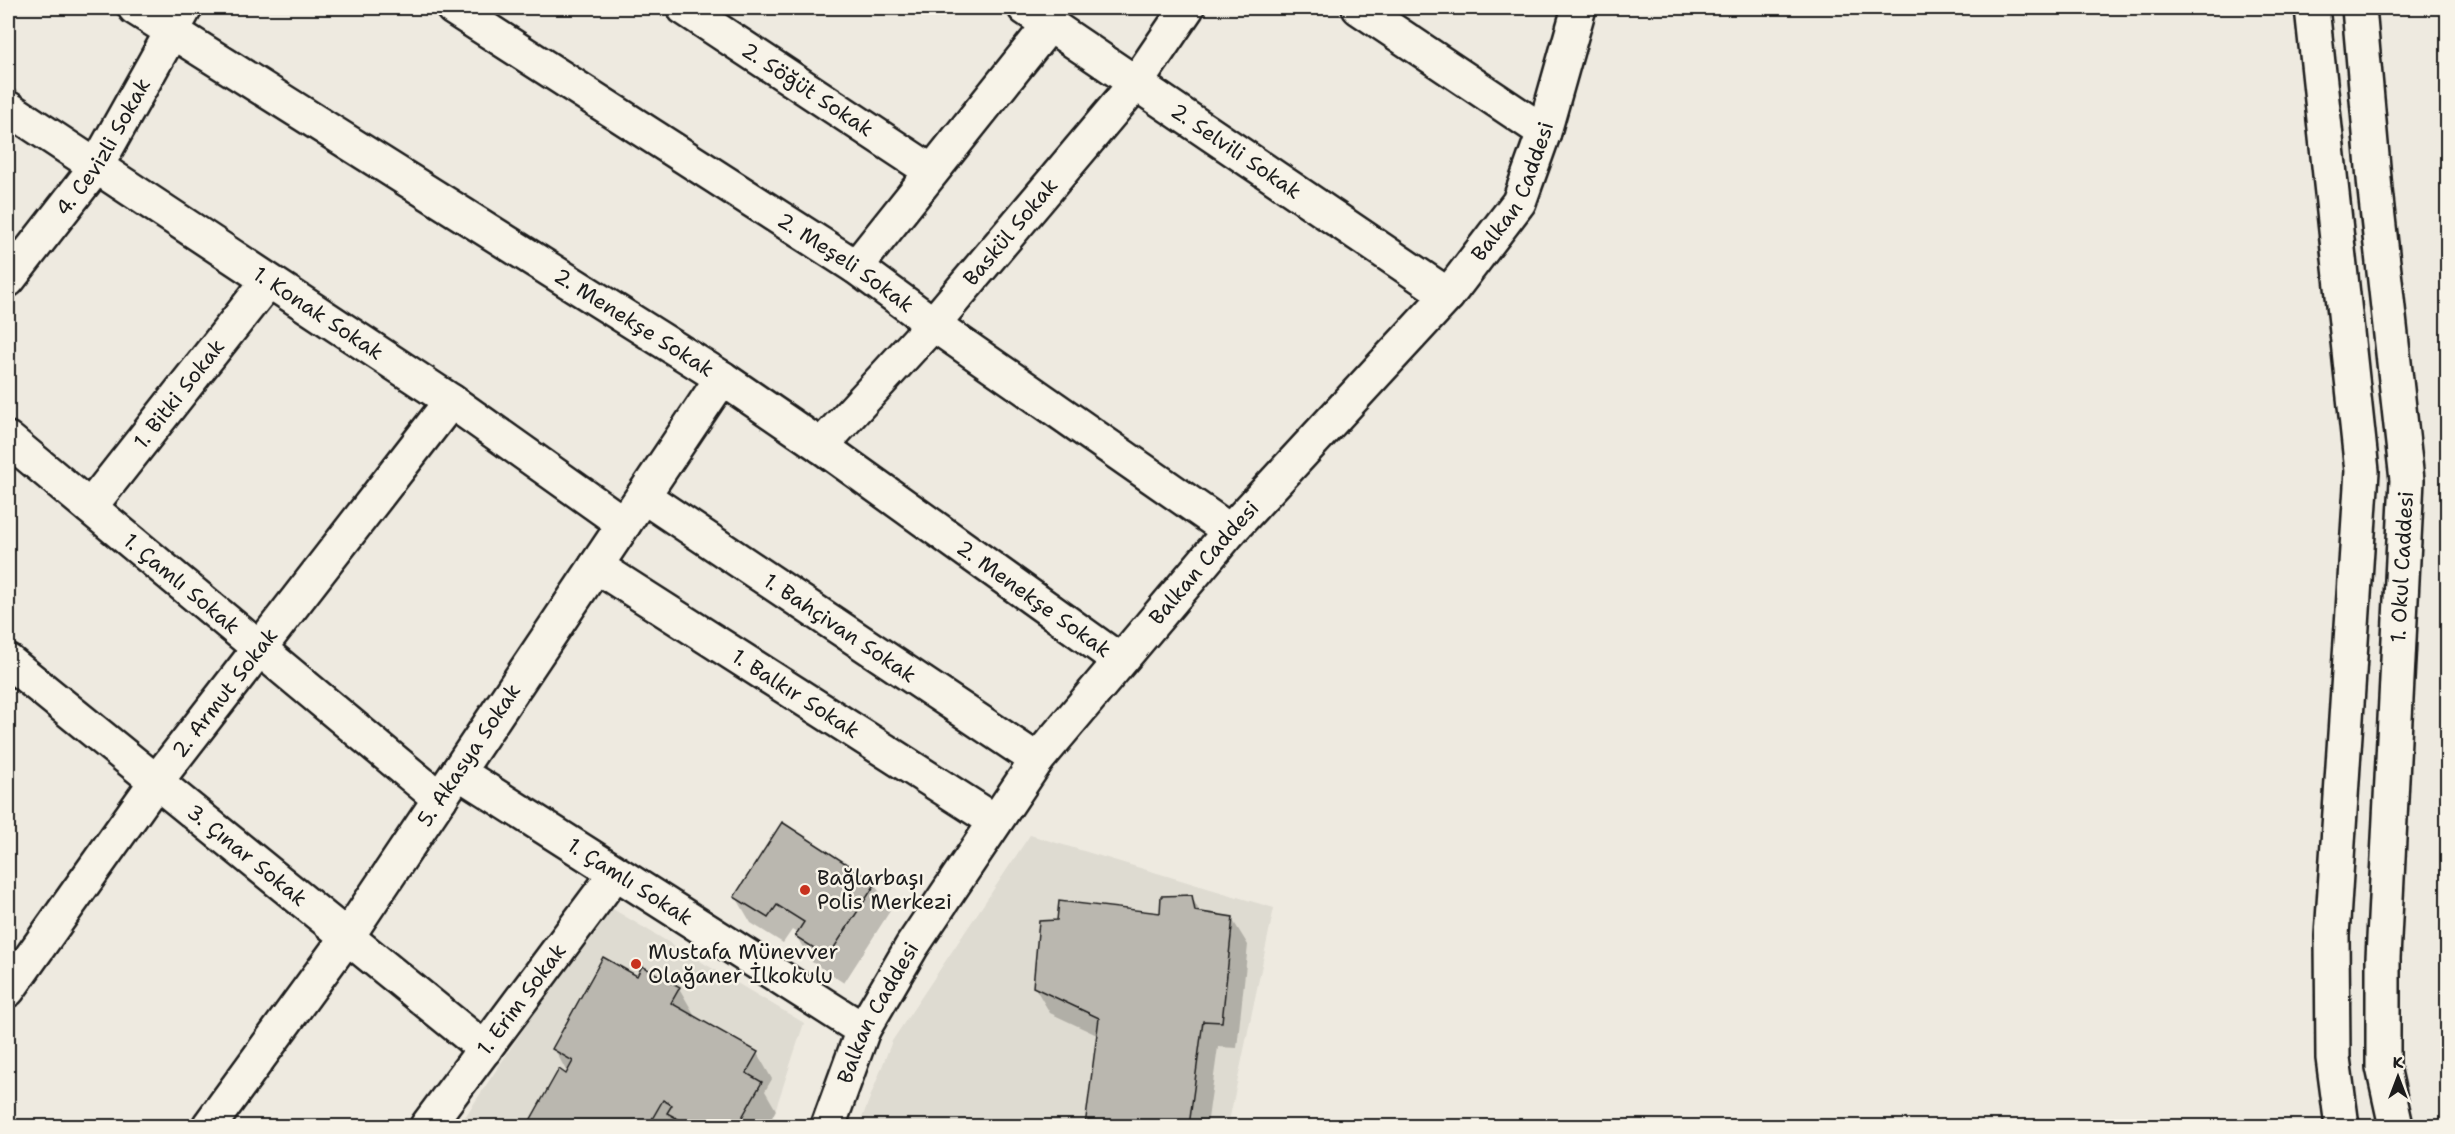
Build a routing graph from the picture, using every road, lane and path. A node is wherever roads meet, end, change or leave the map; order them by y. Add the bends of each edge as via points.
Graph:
1 (135, 8) edge
2 (453, 8) edge
3 (684, 8) edge
4 (1187, 8) edge
5 (1359, 8) edge
6 (1579, 8) edge
7 (2312, 8) edge
8 (2359, 8) edge
9 (1038, 16) edge
10 (179, 20) edge
11 (1136, 83) junction
12 (8, 108) edge
13 (1544, 132) junction
14 (96, 167) junction
15 (931, 171) junction
16 (856, 267) junction
17 (8, 280) edge
18 (268, 281) junction
19 (1448, 295) junction
20 (933, 324) junction
21 (722, 378) junction
22 (451, 401) junction
23 (8, 439) edge
24 (821, 446) junction
25 (643, 496) junction
26 (90, 507) junction
27 (624, 524) junction
28 (1230, 531) junction
29 (596, 566) junction
30 (258, 650) junction
31 (1119, 660) junction
32 (8, 661) edge
33 (1036, 760) junction
34 (458, 772) junction
35 (155, 783) junction
36 (440, 799) junction
37 (995, 821) junction
38 (615, 874) junction
39 (347, 937) junction
40 (8, 990) edge
41 (863, 1030) junction
42 (485, 1048) junction
43 (209, 1126) edge
44 (427, 1126) edge
45 (828, 1126) edge
46 (2342, 1126) edge
47 (2396, 1126) edge

1 - 10 street, 2. Menekşe Sokak
2 - 16 street, 2. Meşeli Sokak
3 - 15 street, 2. Söğüt Sokak
4 - 11 street, Baskül Sokak
5 - 13 street
6 - 13 street, Balkan Caddesi
7 - 46 street via 2362,471 2332,936 2333,1058
8 - 47 street, 1. Okul Caddesi via 2407,480 2383,958 2383,1067
9 - 11 street, 2. Selvili Sokak
9 - 15 street
10 - 14 street, 4. Cevizli Sokak
10 - 21 street, 2. Menekşe Sokak
11 - 19 street, 2. Selvili Sokak
11 - 20 street, Baskül Sokak
12 - 14 street, 1. Konak Sokak
13 - 19 street, Balkan Caddesi via 1519,202
14 - 17 street, 4. Cevizli Sokak
14 - 18 street, 1. Konak Sokak
15 - 16 street
16 - 20 street, 2. Meşeli Sokak
18 - 22 street, 1. Konak Sokak
18 - 26 street, 1. Bitki Sokak
19 - 28 street, Balkan Caddesi
20 - 24 street, Baskül Sokak
20 - 28 street, 2. Meşeli Sokak
21 - 24 street, 2. Menekşe Sokak
21 - 25 street, 5. Akasya Sokak
22 - 27 street, 1. Konak Sokak
22 - 30 street, 2. Armut Sokak
23 - 26 street, 1. Çamlı Sokak
24 - 31 street, 2. Menekşe Sokak
25 - 27 street, 5. Akasya Sokak
25 - 33 street, 1. Bahçivan Sokak
26 - 30 street, 1. Çamlı Sokak
27 - 29 street, 5. Akasya Sokak
28 - 31 street, Balkan Caddesi
29 - 34 street, 5. Akasya Sokak
29 - 37 street, 1. Balkır Sokak
30 - 35 street, 2. Armut Sokak
30 - 36 street, 1. Çamlı Sokak
31 - 33 street, Balkan Caddesi
32 - 35 street, 3. Çınar Sokak
33 - 37 street, Balkan Caddesi
34 - 36 street, 5. Akasya Sokak
34 - 38 street, 1. Çamlı Sokak
35 - 39 street, 3. Çınar Sokak
35 - 40 street, 2. Armut Sokak
36 - 39 street, 5. Akasya Sokak
37 - 41 street, Balkan Caddesi via 912,946
38 - 41 street, 1. Çamlı Sokak
38 - 42 street, 1. Erim Sokak
39 - 42 street, 3. Çınar Sokak
39 - 43 street, 5. Akasya Sokak
41 - 45 street, Balkan Caddesi
42 - 44 street, 1. Erim Sokak

